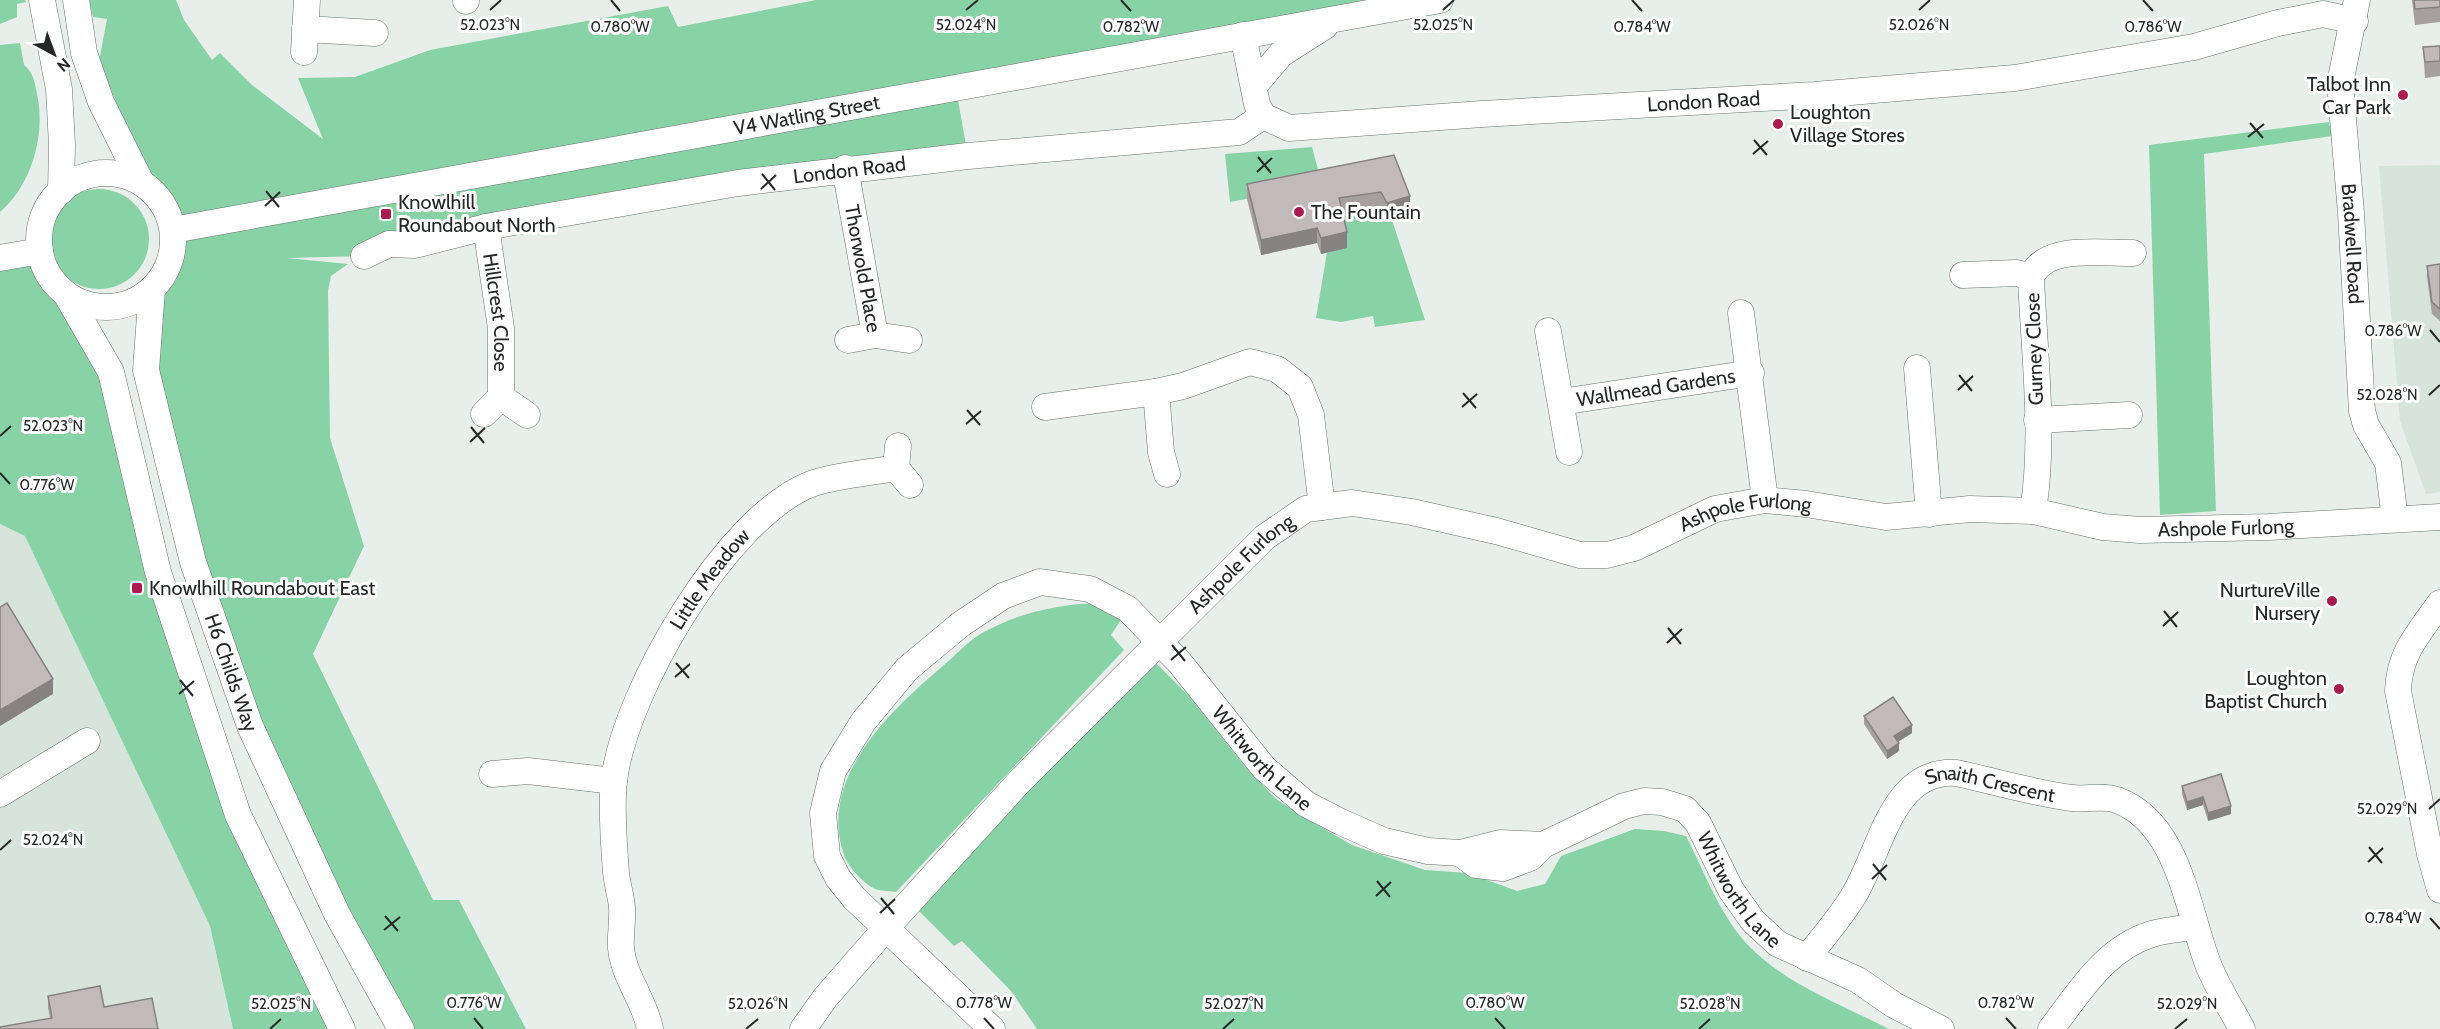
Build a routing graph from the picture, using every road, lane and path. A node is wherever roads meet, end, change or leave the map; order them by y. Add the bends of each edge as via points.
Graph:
1 (42, 0) edge
2 (76, 0) edge
3 (307, 0) edge
4 (1440, 0) edge
5 (2356, 11) edge
6 (1335, 19) junction
7 (375, 33) dead end
8 (1243, 35) junction
9 (1254, 86) junction
10 (1263, 116) junction
11 (845, 168) junction
12 (141, 182) junction
13 (61, 191) junction
14 (486, 227) junction
15 (173, 230) junction
16 (40, 250) junction
17 (2133, 254) dead end
18 (364, 256) dead end
19 (0, 258) edge
20 (1964, 275) dead end
21 (2031, 277) junction
22 (152, 289) junction
23 (66, 294) junction
24 (1741, 313) dead end
25 (1548, 331) dead end
26 (875, 335) junction
27 (848, 340) dead end
28 (909, 340) dead end
29 (1917, 368) dead end
30 (1751, 373) junction
31 (1156, 392) junction
32 (1561, 402) junction
33 (1045, 407) dead end
34 (527, 415) dead end
35 (2129, 415) dead end
36 (2037, 420) junction
37 (1569, 452) dead end
38 (901, 466) dead end
39 (1167, 474) dead end
40 (1765, 500) junction
41 (1322, 507) junction
42 (2033, 511) junction
43 (1929, 514) junction
44 (2440, 516) edge
45 (2395, 519) junction
46 (2440, 603) edge
47 (1159, 642) junction
48 (87, 741) dead end
49 (492, 774) dead end
50 (614, 781) junction
51 (0, 794) edge
52 (2435, 852) edge
53 (2440, 890) edge
54 (886, 927) junction
55 (2194, 927) junction
56 (1807, 958) junction
57 (342, 1029) edge
58 (401, 1029) edge
59 (650, 1029) edge
60 (803, 1029) edge
61 (992, 1029) edge
62 (1941, 1029) edge
63 (2050, 1029) edge
64 (2242, 1029) edge

1 - 13 street via 54,62 61,134
2 - 12 street via 84,53 101,102
3 - 7 street via 305,40
4 - 6 street, V4 Watling Street
5 - 10 street, London Road via 2278,23 2194,47 2015,78 1289,128
5 - 45 street, Bradwell Road via 2340,82 2362,411 2388,463
6 - 8 street, V4 Watling Street
6 - 9 street via 1281,54
8 - 9 street
8 - 15 street, V4 Watling Street
9 - 10 street
10 - 11 street, London Road via 1239,132
11 - 14 street, London Road
11 - 26 street, Thorwold Place
12 - 13 street via 121,174 100,173 79,179
12 - 15 street via 155,194
13 - 16 street via 47,208 40,229
14 - 18 street, London Road via 415,245 389,244
14 - 34 street, Hillcrest Close via 501,328 493,406
15 - 22 street via 172,252 163,276
16 - 19 street
16 - 23 street via 51,278
17 - 21 street, Gurney Close via 2056,256 2036,266
20 - 21 street, Gurney Close via 2017,273
21 - 36 street, Gurney Close
22 - 23 street via 119,306 82,303
22 - 58 street, H6 Childs Way via 146,370 194,562 250,726 337,914
23 - 57 street, H6 Childs Way via 111,372 158,572 238,815
24 - 30 street, Wallmead Gardens
25 - 32 street
26 - 27 street
26 - 28 street, Thorwold Place
29 - 43 street
30 - 32 street, Wallmead Gardens
30 - 40 street, Wallmead Gardens
31 - 33 street
31 - 39 street via 1161,452
31 - 41 street via 1250,362 1277,369 1300,387 1311,415
32 - 37 street
35 - 36 street, Gurney Close
36 - 42 street, Gurney Close via 2037,489
38 - 50 street, Little Meadow via 812,484 784,499 740,540 664,643 632,712
40 - 41 street, Ashpole Furlong via 1715,509 1634,548 1608,555 1580,555 1412,512 1352,503
40 - 43 street, Ashpole Furlong via 1886,517
41 - 47 street, Ashpole Furlong via 1306,509 1265,537
42 - 43 street, Ashpole Furlong via 1970,509
42 - 45 street, Ashpole Furlong via 2140,530
44 - 45 street, Ashpole Furlong
46 - 52 street via 2407,649 2398,670 2398,691
47 - 54 street, Ashpole Furlong via 1019,782
47 - 54 street via 1128,609 1090,589 1040,582 1004,596 961,624 899,678 863,722 833,771 823,813 827,856 838,878
47 - 56 street, Whitworth Lane via 1180,663 1247,750 1284,788 1306,804 1384,841 1428,851 1460,853 1476,865 1503,868 1530,858 1543,845 1623,806 1662,802 1684,809 1698,823 1731,890 1753,921 1778,944
48 - 51 street
49 - 50 street via 528,771
50 - 59 street, Little Meadow via 621,948 627,976
52 - 53 street
54 - 60 street, Ashpole Furlong
54 - 61 street
55 - 56 street, Snaith Crescent via 2175,861 2163,837 2132,806 2114,798 2072,798 1941,772 1921,779 1901,797 1854,895
55 - 63 street via 2152,934 2124,946 2101,966
55 - 64 street, Snaith Crescent via 2210,969
56 - 62 street, Whitworth Lane via 1858,980 1894,1005

